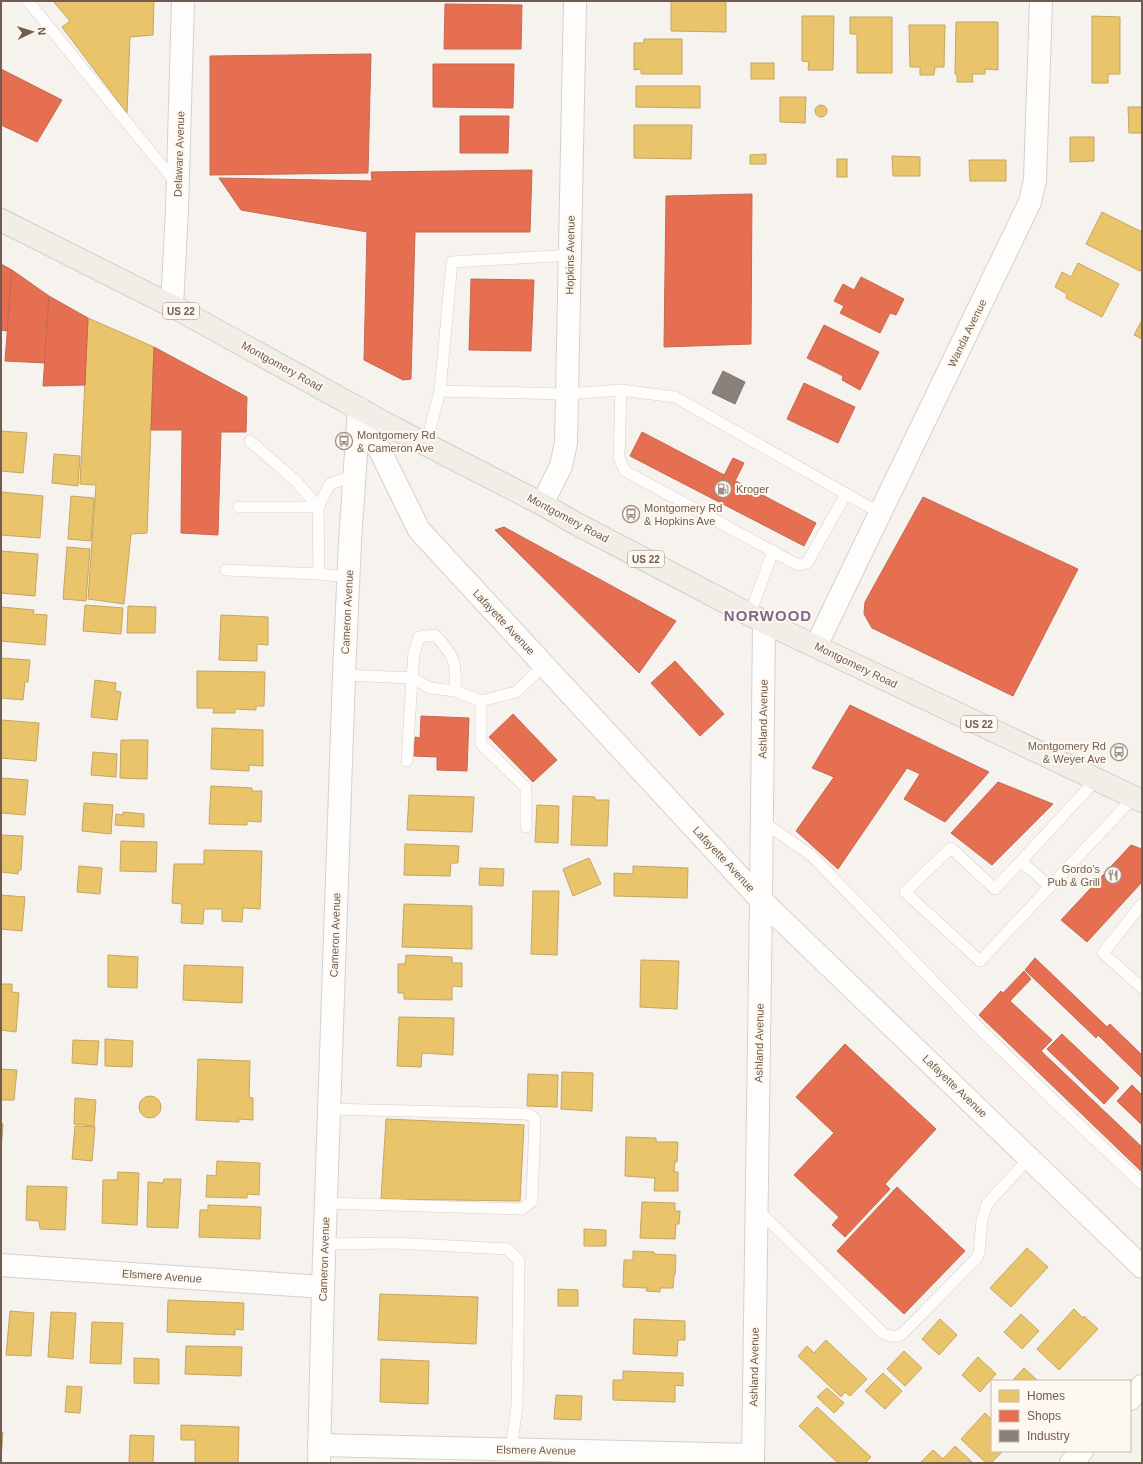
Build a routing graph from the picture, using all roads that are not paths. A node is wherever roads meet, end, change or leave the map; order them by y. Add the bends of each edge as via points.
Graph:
1 (28, 1) edge
2 (182, 1) edge
3 (575, 1) edge
4 (1041, 1) edge
5 (178, 185) junction
6 (1, 220) edge
7 (570, 255) junction
8 (172, 306) junction
9 (621, 390) junction
10 (440, 391) junction
11 (567, 394) junction
12 (359, 408) junction
13 (250, 441) dead end
14 (426, 444) junction
15 (355, 475) junction
16 (846, 494) junction
17 (542, 504) junction
18 (239, 507) dead end
19 (318, 507) junction
20 (880, 513) junction
21 (773, 551) junction
22 (226, 570) dead end
23 (319, 574) junction
24 (349, 577) junction
25 (757, 618) junction
26 (816, 646) junction
27 (544, 666) junction
28 (344, 675) junction
29 (412, 678) junction
30 (455, 691) junction
31 (481, 701) junction
32 (407, 760) dead end
33 (1096, 780) junction
34 (1138, 799) edge
35 (762, 822) junction
36 (526, 827) dead end
37 (1021, 861) junction
38 (1050, 887) junction
39 (761, 900) junction
40 (1142, 904) edge
41 (1142, 988) edge
42 (329, 1109) junction
43 (1029, 1158) junction
44 (1142, 1184) edge
45 (326, 1203) junction
46 (756, 1208) junction
47 (324, 1244) junction
48 (1, 1265) edge
49 (1142, 1267) edge
50 (323, 1287) junction
51 (1142, 1386) edge
52 (1131, 1398) edge
53 (511, 1450) junction
54 (1081, 1452) edge
55 (319, 1454) edge
56 (752, 1459) edge
57 (1071, 1463) edge

1 - 5 lane
2 - 5 street, Delaware Avenue
3 - 7 street, Hopkins Avenue
4 - 20 street, Wanda Avenue via 1035,180 1030,202
5 - 8 street, Delaware Avenue
6 - 8 main road, Montgomery Road / US 22
7 - 10 lane via 452,262
7 - 11 street, Hopkins Avenue
8 - 12 main road, Montgomery Road / US 22
9 - 11 lane
9 - 16 lane via 675,397
9 - 21 lane via 619,458 625,471
10 - 11 lane
10 - 14 lane
11 - 17 street, Hopkins Avenue via 566,443 563,458
12 - 14 main road, Montgomery Road / US 22
12 - 15 street, Cameron Avenue
12 - 27 street, Lafayette Avenue via 419,530
13 - 19 lane via 297,482
14 - 17 main road, Montgomery Road / US 22
15 - 19 lane via 330,484
15 - 24 street, Cameron Avenue
16 - 20 lane
16 - 21 lane via 807,563 798,565
17 - 25 main road, Montgomery Road / US 22
18 - 19 lane
19 - 23 lane
20 - 26 street, Wanda Avenue
21 - 25 lane
22 - 23 lane
23 - 24 lane
24 - 28 street, Cameron Avenue
25 - 26 main road, Montgomery Road / US 22
25 - 35 street, Ashland Avenue
26 - 33 main road, Montgomery Road / US 22
27 - 31 lane via 516,692
27 - 39 street, Lafayette Avenue
28 - 29 lane
28 - 42 street, Cameron Avenue
29 - 30 lane via 430,688
29 - 30 lane via 414,653 419,637 435,636 448,649 456,665
29 - 32 lane
30 - 31 lane
31 - 36 lane via 482,744 526,788
33 - 34 main road, Montgomery Road / US 22
33 - 37 lane
34 - 38 lane
35 - 39 street, Ashland Avenue
35 - 44 lane via 812,856 977,1026
37 - 38 lane
37 - 38 lane via 995,889 952,848 905,892 980,961
39 - 43 street, Lafayette Avenue
39 - 46 street, Ashland Avenue
40 - 41 lane via 1103,953
42 - 45 street, Cameron Avenue
42 - 45 lane via 528,1114 535,1119 532,1201 522,1209
43 - 46 lane via 987,1204 976,1260 901,1335 889,1336 883,1333
43 - 49 street, Lafayette Avenue
45 - 47 street, Cameron Avenue
46 - 56 street, Ashland Avenue
47 - 50 street, Cameron Avenue
47 - 53 lane via 395,1243 507,1249 519,1261 517,1406
48 - 50 street, Elsmere Avenue
50 - 55 street, Cameron Avenue
51 - 52 street
53 - 55 street, Elsmere Avenue
53 - 56 street, Elsmere Avenue
54 - 57 street

